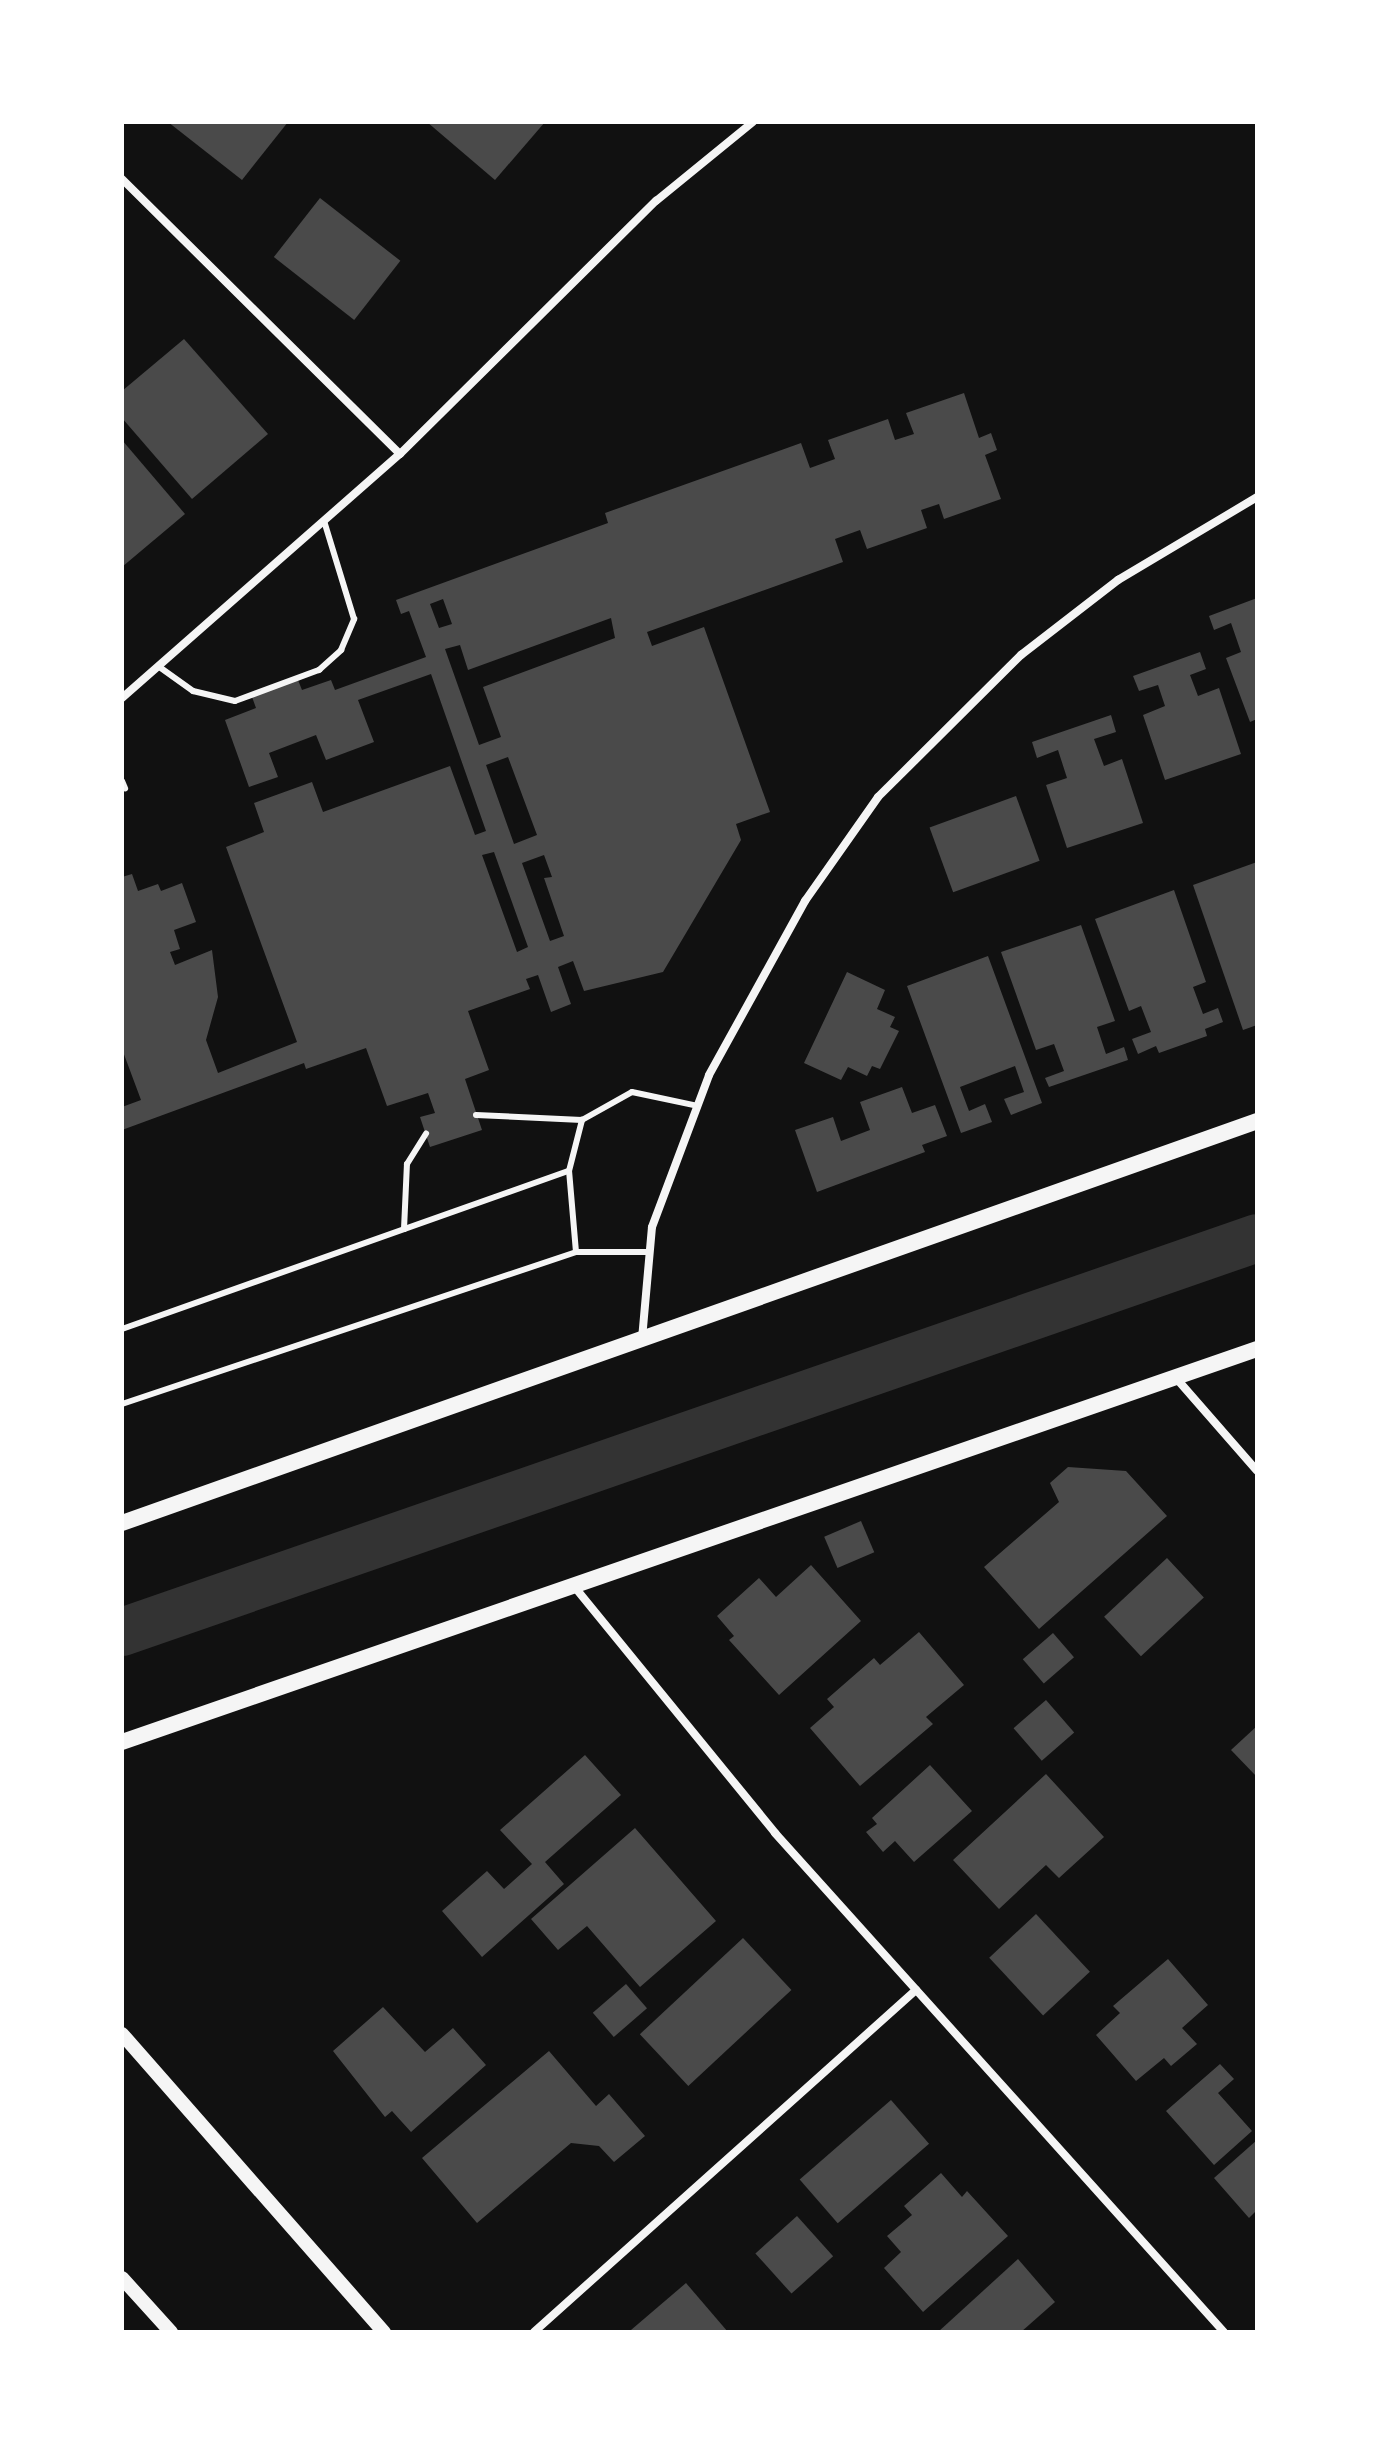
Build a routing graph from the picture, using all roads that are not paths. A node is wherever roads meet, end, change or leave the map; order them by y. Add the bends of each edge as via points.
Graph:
1 (753, 122) edge
2 (122, 179) edge
3 (400, 454) junction
4 (1257, 497) edge
5 (324, 521) junction
6 (158, 666) junction
7 (122, 698) edge
8 (698, 1106) junction
9 (476, 1115) dead end
10 (582, 1120) junction
11 (1257, 1121) edge
12 (426, 1134) dead end
13 (569, 1171) junction
14 (404, 1229) junction
15 (576, 1252) junction
16 (650, 1252) junction
17 (122, 1329) edge
18 (642, 1339) junction
19 (1257, 1349) edge
20 (1175, 1377) junction
21 (122, 1404) edge
22 (1257, 1471) edge
23 (122, 1523) edge
24 (572, 1585) junction
25 (122, 1742) edge
26 (916, 1990) junction
27 (122, 2034) edge
28 (122, 2278) edge
29 (171, 2332) edge
30 (384, 2332) edge
31 (534, 2332) edge
32 (1224, 2332) edge

1 - 3 street via 656,201
2 - 3 street
3 - 5 street
4 - 8 street via 1118,580 1021,655 878,797 805,901
5 - 6 street
5 - 6 lane via 354,619 341,650 319,670 235,701 193,691
6 - 7 street
8 - 10 lane via 632,1092
8 - 16 street via 652,1227
9 - 10 lane
10 - 13 lane
11 - 18 main road
12 - 14 lane via 407,1164
13 - 14 lane
13 - 15 lane
14 - 17 lane
15 - 16 lane
15 - 21 lane
16 - 18 street
18 - 23 main road
19 - 20 main road
20 - 22 street
20 - 24 main road
24 - 25 main road
24 - 26 street via 775,1833
26 - 31 street
26 - 32 street
27 - 30 street
28 - 29 street

